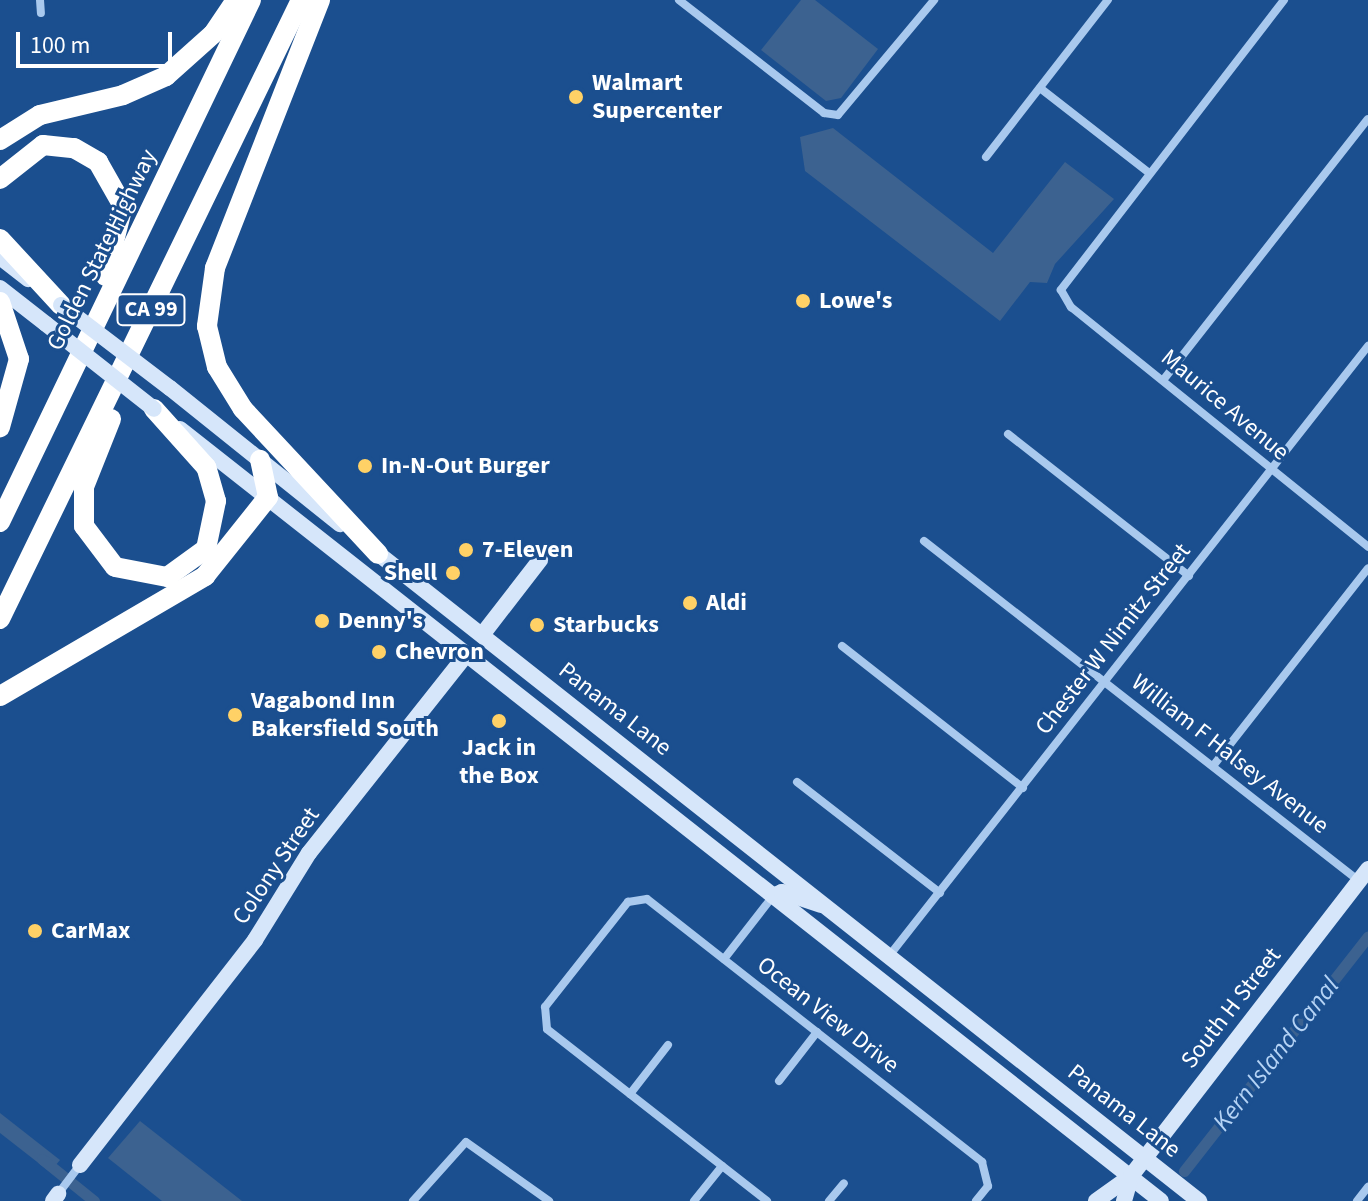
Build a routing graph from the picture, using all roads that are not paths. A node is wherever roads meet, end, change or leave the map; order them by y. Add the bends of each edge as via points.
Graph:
1 (40, 0) edge
2 (236, 0) edge
3 (251, 0) edge
4 (301, 0) edge
5 (320, 0) edge
6 (679, 0) edge
7 (933, 0) edge
8 (1108, 0) edge
9 (1284, 0) edge
10 (41, 13) dead end
11 (1040, 88) junction
12 (1368, 119) edge
13 (0, 140) edge
14 (986, 157) dead end
15 (1148, 172) junction
16 (0, 179) edge
17 (0, 239) edge
18 (183, 244) junction
19 (0, 257) edge
20 (0, 288) edge
21 (0, 302) edge
22 (61, 305) junction
23 (1368, 346) edge
24 (1164, 379) junction
25 (154, 409) junction
26 (0, 427) edge
27 (1008, 434) dead end
28 (260, 460) junction
29 (30, 461) junction
30 (1271, 471) junction
31 (268, 497) junction
32 (0, 522) edge
33 (924, 541) dead end
34 (1368, 547) edge
35 (378, 554) junction
36 (540, 560) dead end
37 (1368, 568) edge
38 (1189, 576) junction
39 (0, 619) edge
40 (482, 635) junction
41 (842, 646) dead end
42 (466, 655) junction
43 (1105, 682) junction
44 (0, 696) edge
45 (546, 718) junction
46 (638, 758) junction
47 (1213, 766) junction
48 (797, 782) dead end
49 (1023, 788) junction
50 (1364, 875) edge
51 (940, 893) junction
52 (773, 896) junction
53 (822, 905) junction
54 (836, 946) junction
55 (889, 956) junction
56 (724, 959) junction
57 (817, 1032) junction
58 (668, 1045) dead end
59 (779, 1081) dead end
60 (630, 1094) junction
61 (1144, 1158) junction
62 (80, 1165) joint
63 (722, 1166) junction
64 (1131, 1176) junction
65 (844, 1183) dead end
66 (1368, 1187) edge
67 (55, 1197) edge
68 (413, 1201) edge
69 (549, 1201) edge
70 (694, 1201) edge
71 (767, 1201) edge
72 (829, 1201) edge
73 (976, 1201) edge
74 (1096, 1201) edge
75 (1124, 1201) edge
76 (1161, 1201) edge
77 (1199, 1201) edge
78 (1357, 1201) edge

1 - 10 street
2 - 13 highway via 213,34 166,76 123,95 52,110
3 - 29 highway, Golden State Highway / CA 99
4 - 18 highway, CA 99
5 - 35 highway via 215,268 207,326 217,367 243,409
6 - 7 street via 824,113 838,115
8 - 11 street
9 - 15 street
11 - 14 street
11 - 15 street
12 - 24 street
15 - 24 street, Maurice Avenue via 1061,290 1071,307
16 - 29 highway via 43,145 74,148 108,172 123,206 117,246
17 - 22 highway
18 - 25 highway via 82,499 96,550 115,567 152,578 179,573 206,549 216,501 206,467
18 - 39 highway, CA 99
19 - 22 main road, Panama Lane
20 - 25 main road, Panama Lane, bridge
21 - 26 highway via 19,359
22 - 28 main road, Panama Lane, bridge
23 - 30 street, Chester W Nimitz Street
24 - 30 street, Maurice Avenue
25 - 31 main road, Panama Lane
27 - 38 street
28 - 31 highway
28 - 35 main road, Panama Lane
29 - 32 highway, Golden State Highway / CA 99
30 - 34 street, Maurice Avenue
30 - 38 street, Chester W Nimitz Street
31 - 42 main road, Panama Lane
31 - 44 highway via 190,589
33 - 43 street, William F Halsey Avenue
35 - 40 main road, Panama Lane
36 - 40 main road, Colony Street
37 - 47 street
38 - 43 street, Chester W Nimitz Street
40 - 42 street, Colony Street
40 - 46 main road, Panama Lane
41 - 49 street
42 - 45 main road, Panama Lane
42 - 62 main road, Colony Street via 309,853 249,949
43 - 47 street, William F Halsey Avenue
43 - 49 street, Chester W Nimitz Street
45 - 46 main road via 577,728 622,762
45 - 52 main road, Panama Lane
46 - 53 main road, Panama Lane
47 - 50 street, William F Halsey Avenue
48 - 51 street
49 - 51 street, Chester W Nimitz Street
50 - 61 main road, South H Street
51 - 55 street, Chester W Nimitz Street
52 - 53 main road via 782,892
52 - 54 main road, Panama Lane
52 - 56 street
53 - 55 main road, Panama Lane
54 - 55 main road via 876,960
54 - 64 main road, Panama Lane
55 - 61 main road, Panama Lane
56 - 57 street, Ocean View Drive
56 - 60 street, Ocean View Drive via 637,898 543,1019
57 - 59 street
57 - 73 street, Ocean View Drive via 988,1173
58 - 60 street
60 - 63 street
61 - 64 main road, South H Street
61 - 77 main road, Panama Lane
62 - 67 street, Colony Street
63 - 70 street
63 - 71 street
64 - 74 main road, South H Street
64 - 75 main road, South H Street
64 - 76 main road, Panama Lane
65 - 72 street
66 - 78 street
68 - 69 street via 466,1142

